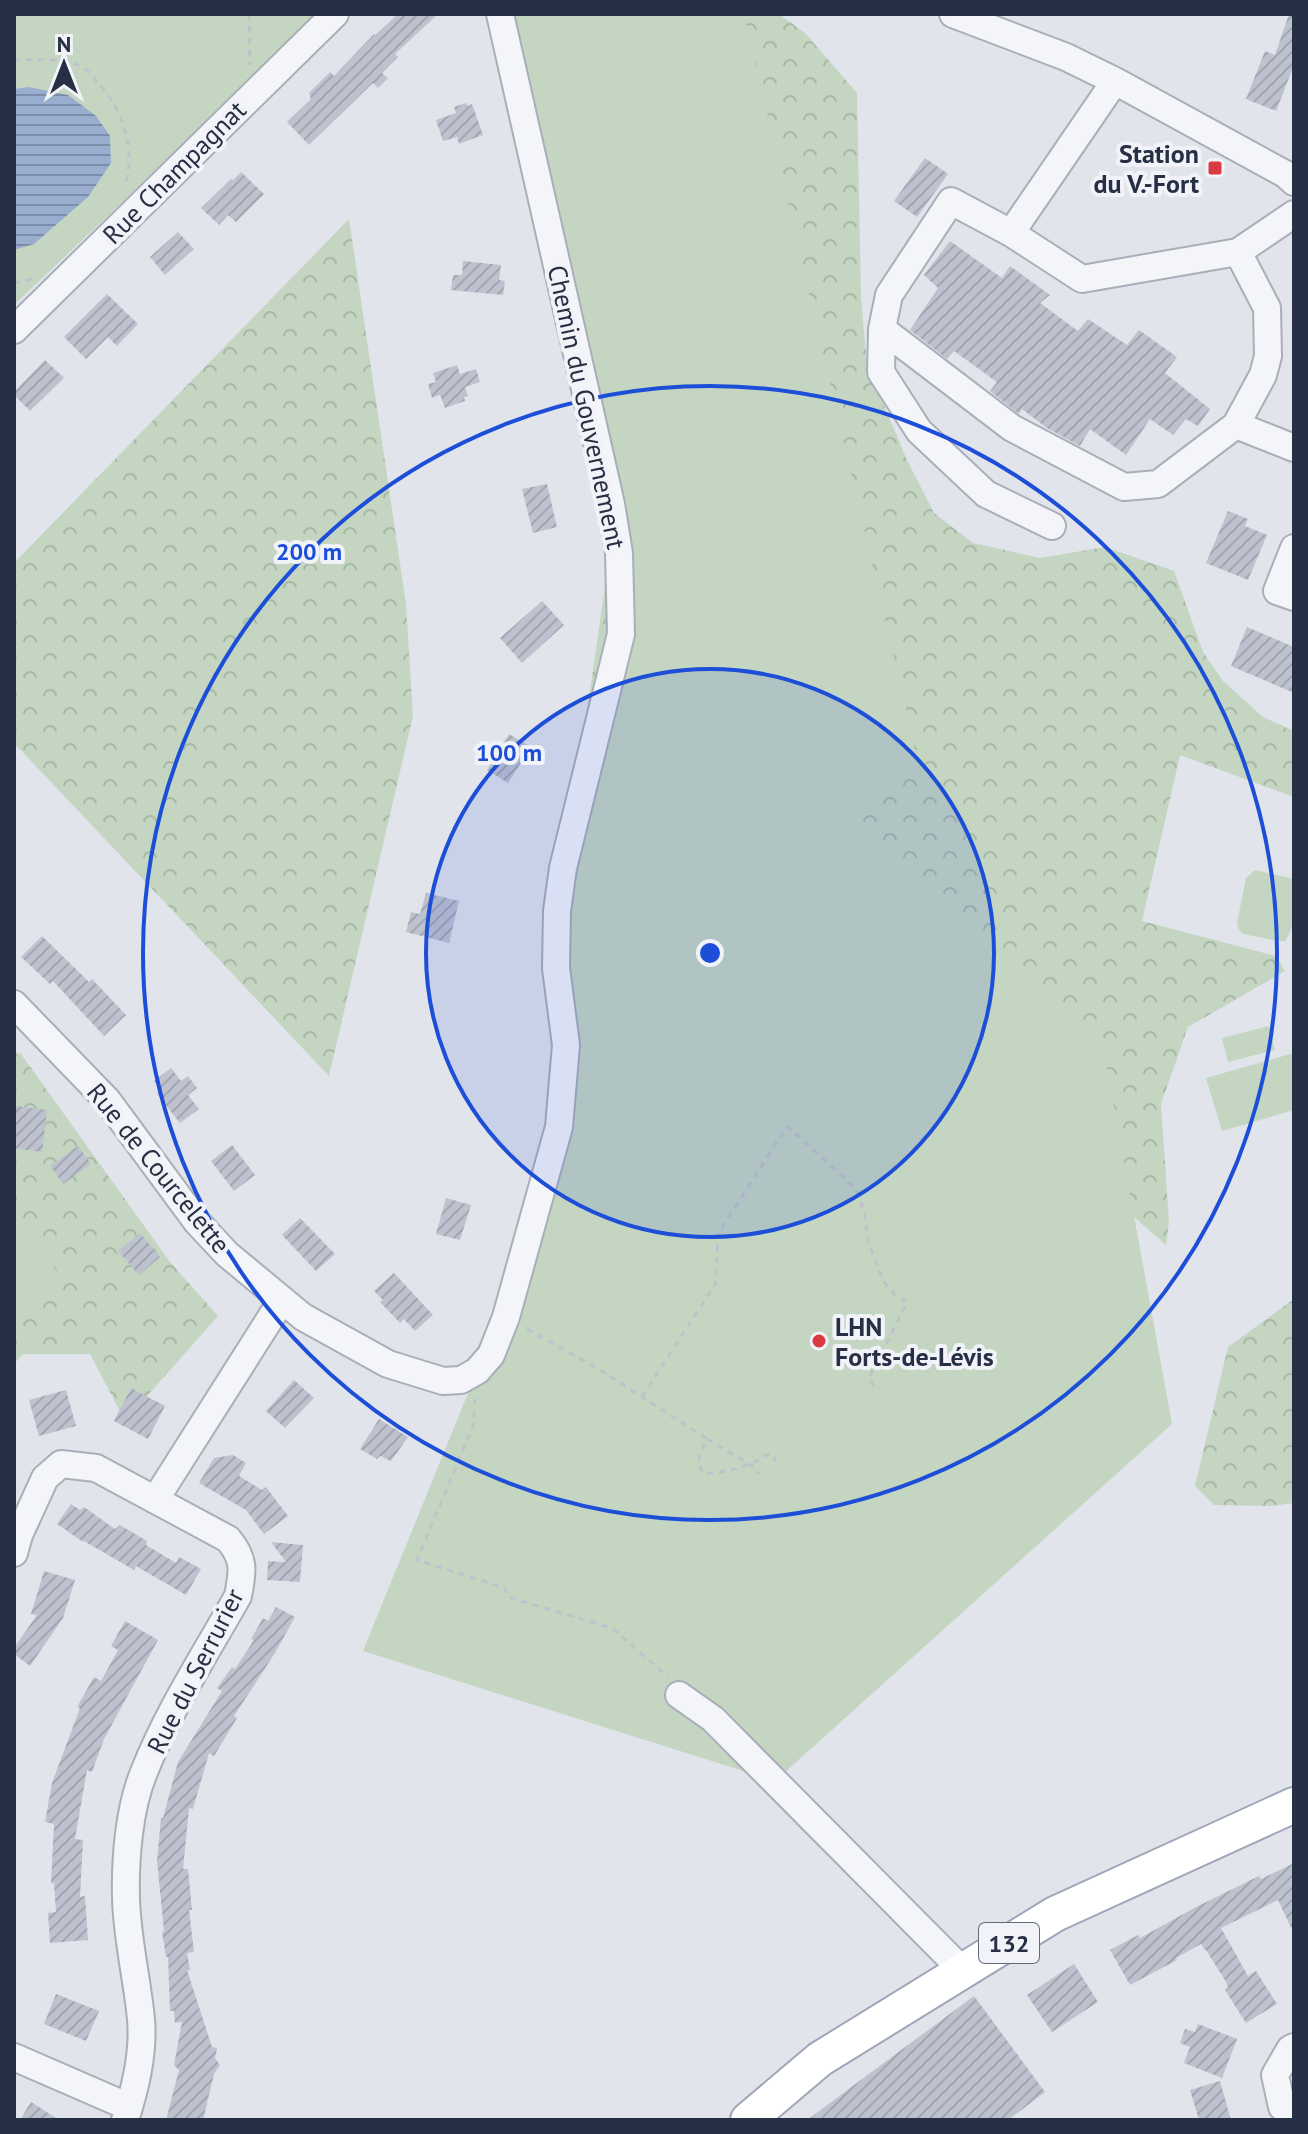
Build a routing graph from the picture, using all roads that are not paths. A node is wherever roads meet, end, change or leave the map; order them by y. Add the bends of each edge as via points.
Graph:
1 (335, 14) edge
2 (500, 14) edge
3 (953, 14) edge
4 (995, 14) edge
5 (1066, 57) junction
6 (1115, 81) junction
7 (1291, 171) edge
8 (1294, 214) edge
9 (1011, 233) junction
10 (1238, 252) junction
11 (882, 329) junction
12 (14, 330) edge
13 (1236, 425) junction
14 (1294, 448) edge
15 (1052, 526) dead end
16 (1294, 548) edge
17 (1294, 597) edge
18 (14, 1004) edge
19 (282, 1300) junction
20 (477, 1371) joint
21 (155, 1500) junction
22 (14, 1553) edge
23 (679, 1695) road end
24 (1294, 1805) edge
25 (963, 1971) junction
26 (1294, 2047) edge
27 (14, 2057) edge
28 (127, 2114) edge
29 (1294, 2118) edge
30 (748, 2120) edge

1 - 12 street, Rue Champagnat
2 - 20 street, Chemin du Gouvernement via 611,504 619,553 621,634 557,911 556,968 566,1045 559,1127 506,1317 491,1355
3 - 5 street
4 - 5 street
5 - 6 street
6 - 7 street
6 - 9 street
8 - 10 street
9 - 10 street via 1082,279
9 - 11 street via 951,201 889,295
10 - 13 street via 1267,308 1268,356
11 - 13 street via 1012,428 1124,487 1158,484
11 - 15 street via 881,372 919,431 986,494
13 - 14 street
16 - 17 street via 1277,591
18 - 19 street, Rue de Courcelette via 107,1100 197,1222
19 - 20 street, Rue de Courcelette via 388,1364 443,1381 461,1380
19 - 21 street
21 - 22 street, Rue du Serrurier via 96,1468 61,1464 45,1478
21 - 28 street, Rue du Serrurier via 228,1539 239,1552 243,1571 238,1596 163,1730 131,1820 126,1897 141,2054
23 - 25 street via 713,1719
24 - 25 main road, 132 via 1055,1914
25 - 30 main road, 132 via 820,2059
26 - 29 street via 1275,2075 1282,2107
27 - 28 street

